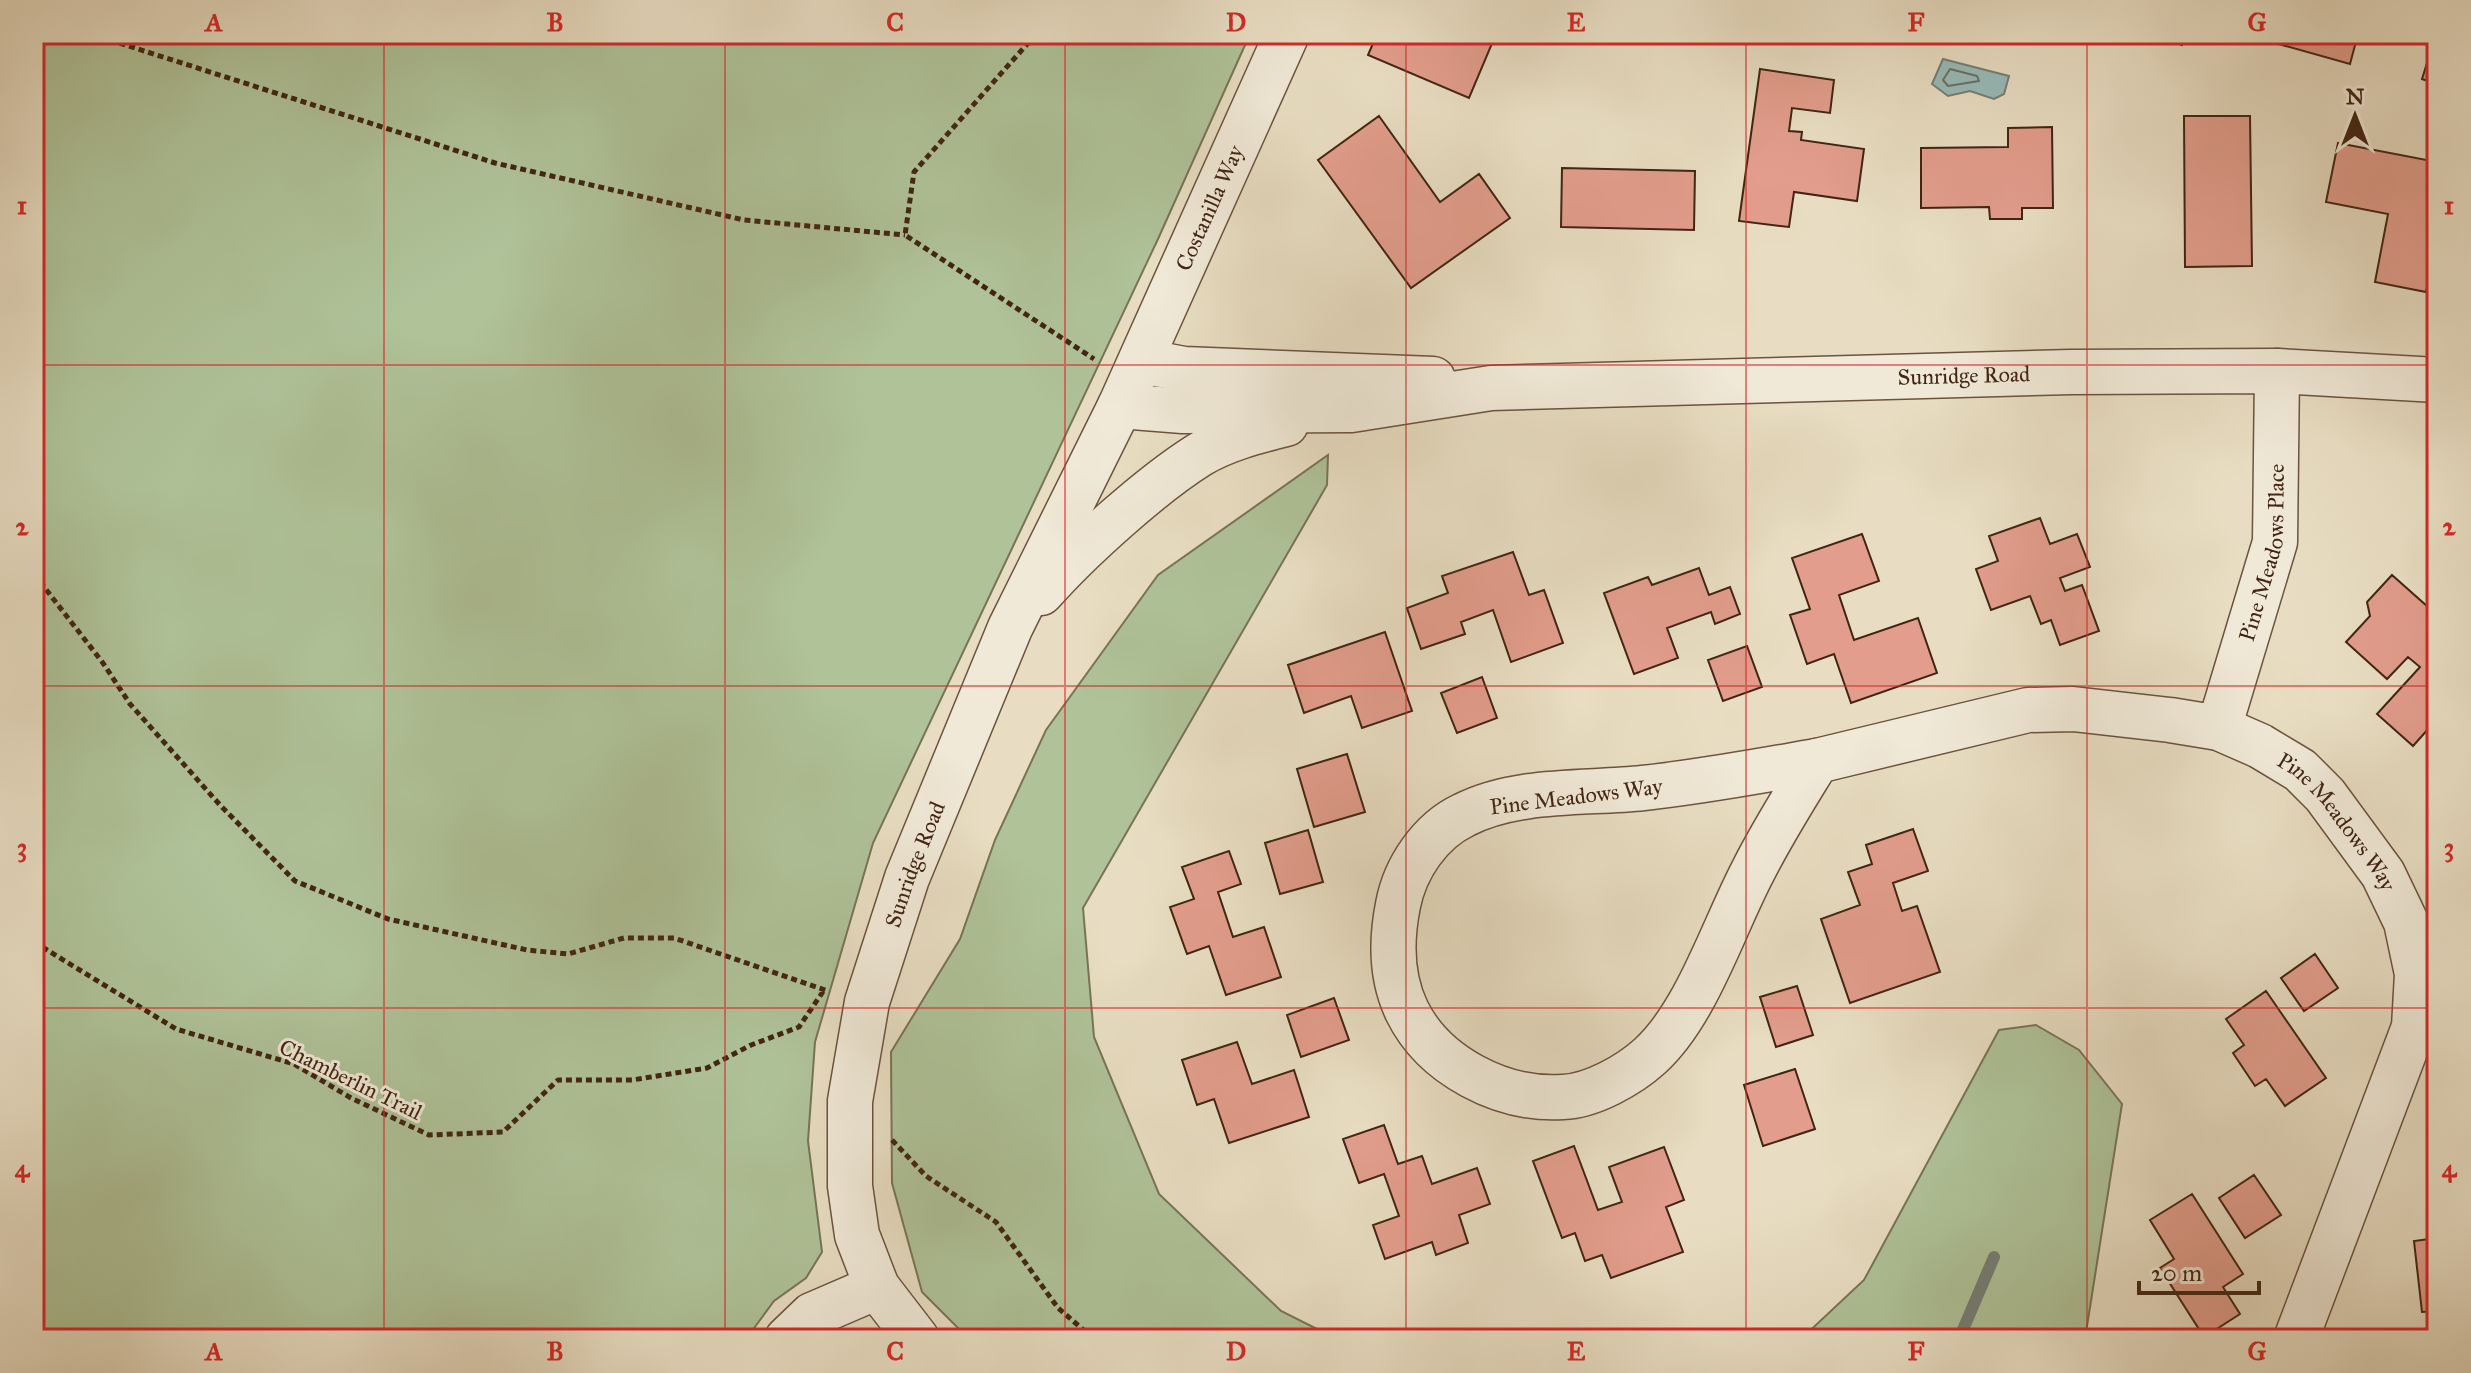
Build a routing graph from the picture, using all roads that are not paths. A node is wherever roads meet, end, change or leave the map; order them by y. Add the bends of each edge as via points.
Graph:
1 (1287, 34) edge
2 (2277, 371) junction
3 (2437, 380) edge
4 (1130, 383) junction
5 (1491, 388) junction
6 (1351, 410) junction
7 (1010, 628) junction
8 (2219, 728) junction
9 (1817, 761) junction
10 (2426, 1030) edge
11 (877, 1287) junction
12 (787, 1339) edge
13 (917, 1339) edge
14 (2296, 1339) edge

1 - 4 street, Costanilla Way
2 - 3 street, Sunridge Road
2 - 5 street, Sunridge Road
2 - 8 street, Pine Meadows Place via 2275,542
4 - 5 street, Sunridge Road via 1184,369 1412,376
4 - 6 street, Sunridge Road via 1183,411
4 - 7 street, Sunridge Road
5 - 6 street, Sunridge Road
6 - 7 street via 1257,431 1201,454 1065,565
7 - 11 street, Sunridge Road via 907,878 867,1002 850,1101 850,1186 857,1235
8 - 9 street, Pine Meadows Way via 2073,709 2028,710
8 - 10 street, Pine Meadows Way via 2300,770 2350,824 2406,922
9 - 9 street, Pine Meadows Way via 1643,788 1499,802 1462,815 1414,861 1402,885 1395,921 1392,957 1397,984 1425,1040 1480,1080 1516,1093 1564,1098 1605,1085 1649,1056 1680,1019 1754,869
10 - 14 street, Pine Meadows Way
11 - 12 street via 812,1315
11 - 13 street, Sunridge Road

